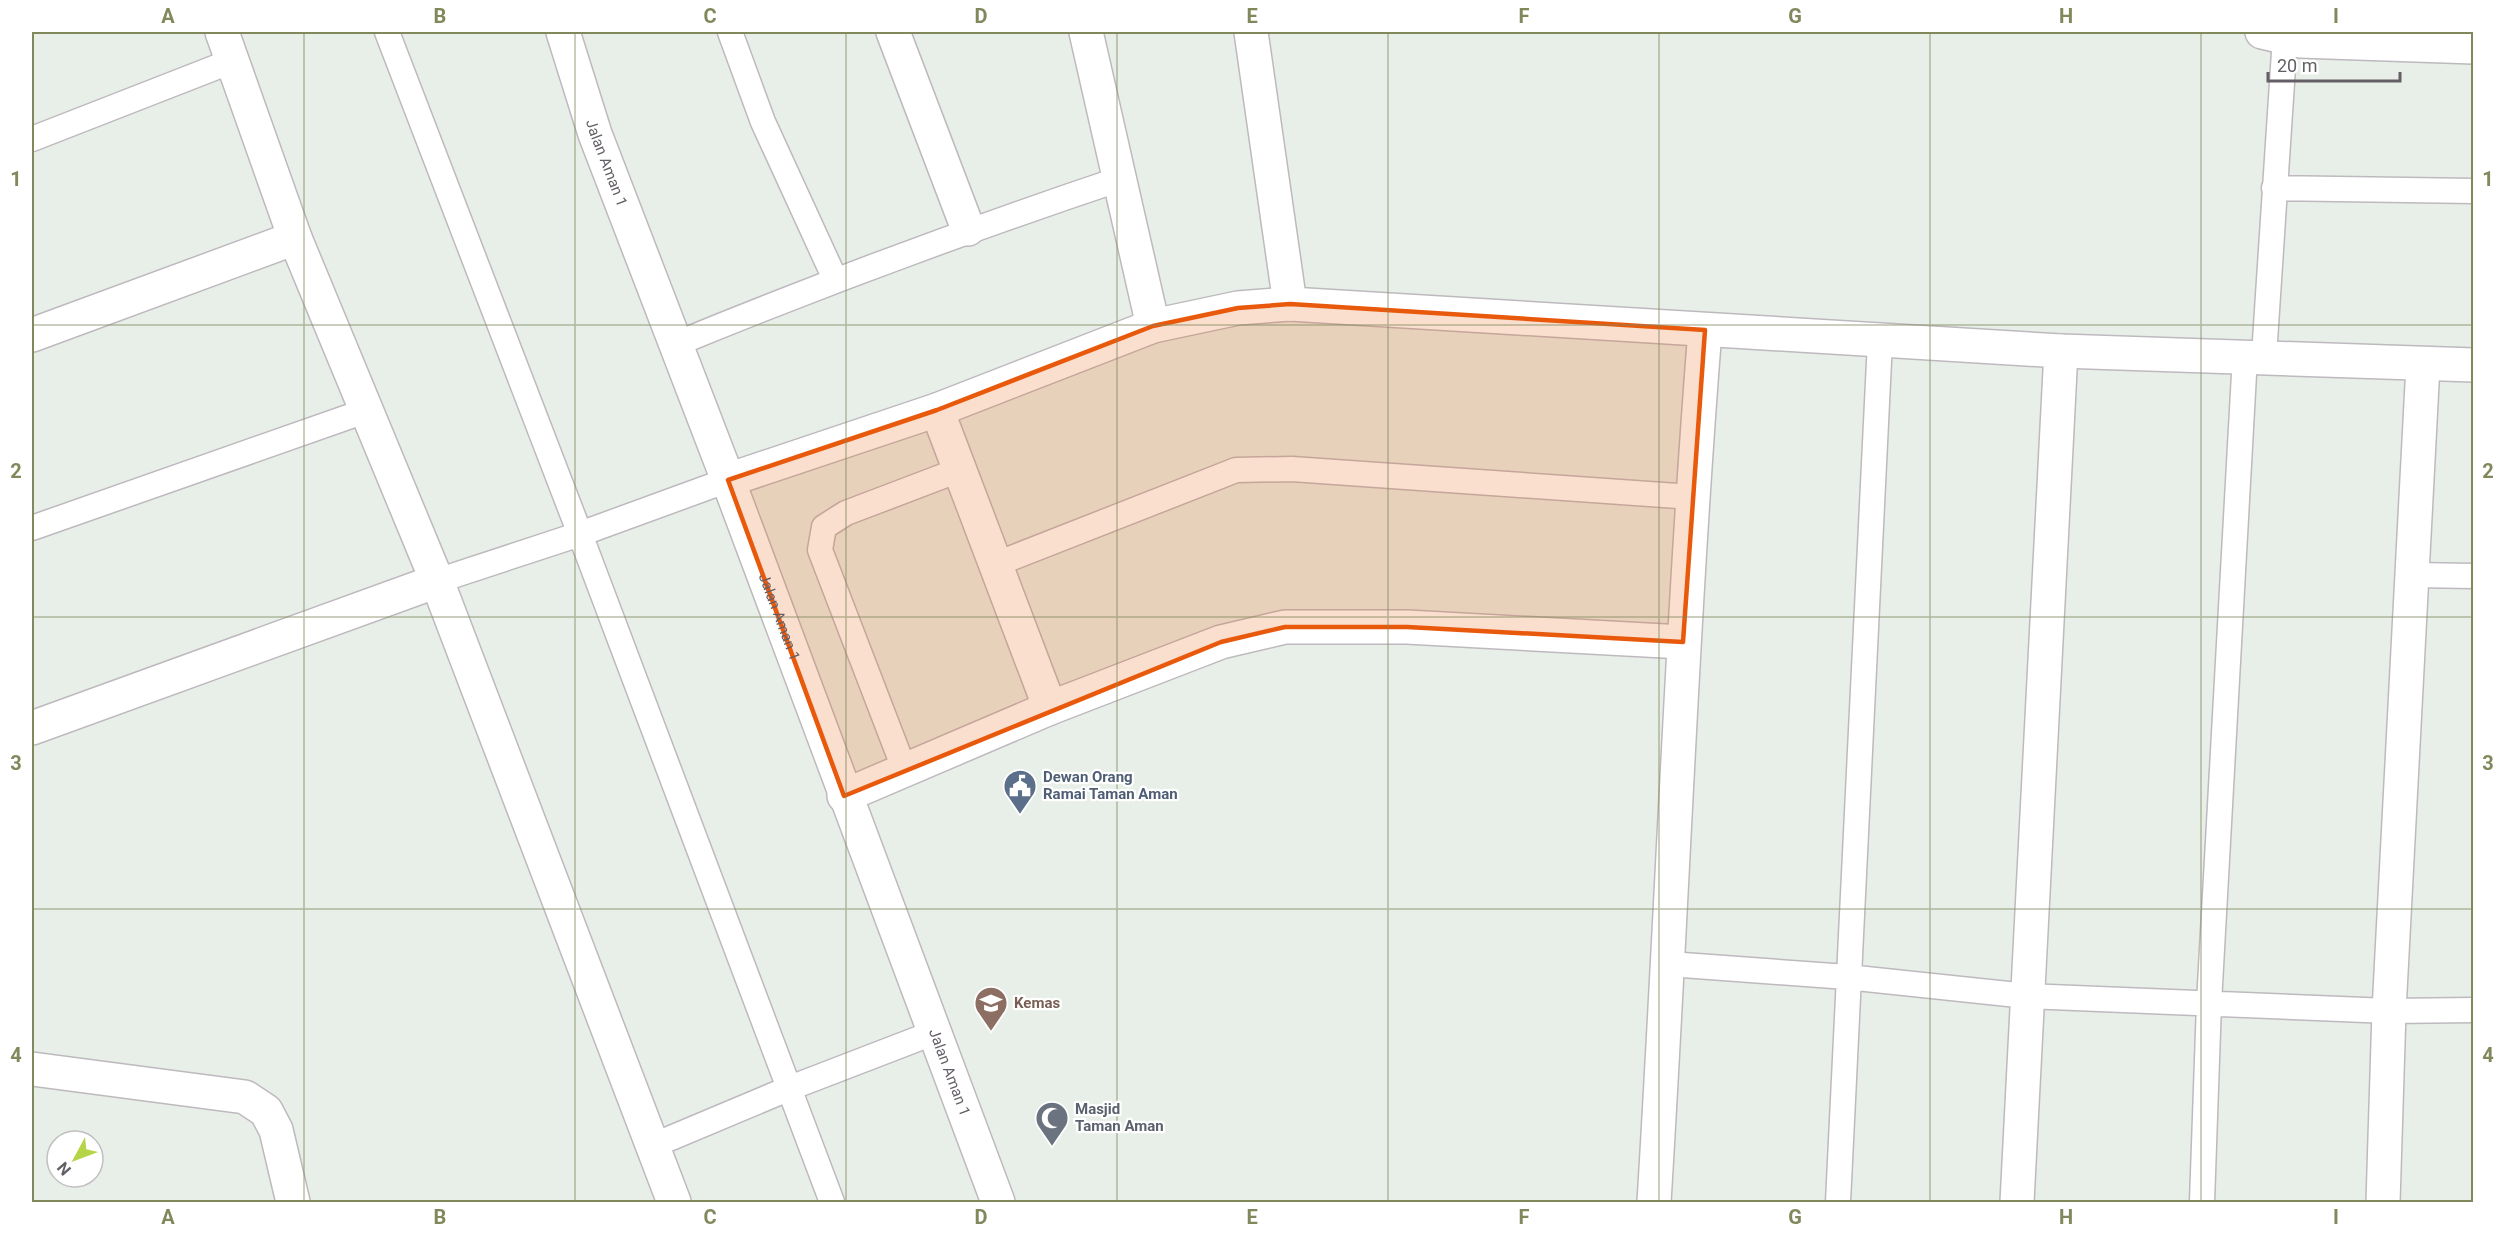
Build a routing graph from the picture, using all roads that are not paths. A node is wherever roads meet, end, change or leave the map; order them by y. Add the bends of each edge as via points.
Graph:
1 (387, 32) edge
2 (563, 32) edge
3 (730, 32) edge
4 (892, 32) edge
5 (1086, 32) edge
6 (1251, 32) edge
7 (2287, 35) edge
8 (227, 46) edge
9 (2474, 47) edge
10 (32, 139) edge
11 (1118, 180) junction
12 (2274, 188) junction
13 (2474, 191) edge
14 (968, 230) junction
15 (295, 238) junction
16 (835, 279) junction
17 (1290, 304) junction
18 (1153, 326) junction
19 (1705, 330) junction
20 (32, 335) edge
21 (1880, 341) junction
22 (676, 344) junction
23 (2061, 351) junction
24 (2254, 356) junction
25 (2423, 365) junction
26 (2474, 365) edge
27 (368, 410) junction
28 (937, 410) junction
29 (959, 470) junction
30 (728, 480) junction
31 (1692, 497) junction
32 (32, 528) edge
33 (580, 534) junction
34 (994, 565) junction
35 (2413, 575) junction
36 (2474, 576) edge
37 (437, 581) junction
38 (1683, 642) junction
39 (1050, 708) junction
40 (32, 728) edge
41 (905, 771) junction
42 (844, 796) junction
43 (1669, 964) junction
44 (1847, 977) junction
45 (2027, 996) junction
46 (2209, 1003) junction
47 (2474, 1010) edge
48 (2389, 1011) junction
49 (933, 1033) junction
50 (32, 1069) edge
51 (790, 1088) junction
52 (652, 1146) junction
53 (293, 1203) edge
54 (674, 1203) edge
55 (832, 1203) edge
56 (998, 1203) edge
57 (1654, 1203) edge
58 (1838, 1203) edge
59 (2017, 1203) edge
60 (2202, 1203) edge
61 (2383, 1203) edge

1 - 33 lane
2 - 22 street, Jalan Aman 1 via 595,134
3 - 16 lane via 763,122
4 - 14 street
5 - 11 street
6 - 17 street
7 - 9 street
7 - 12 lane
8 - 10 lane
8 - 15 street
11 - 14 lane
11 - 18 street
12 - 13 lane
12 - 24 lane
14 - 16 lane
15 - 20 street
15 - 27 street
16 - 22 lane
17 - 18 street via 1238,308
17 - 19 street
18 - 28 street
19 - 21 street
19 - 31 street
21 - 23 street
21 - 44 lane
22 - 30 street, Jalan Aman 1
23 - 24 street
23 - 45 street
24 - 25 street
24 - 46 lane
25 - 26 street
25 - 35 street
27 - 32 lane
27 - 37 street
28 - 29 street
28 - 30 street
29 - 34 street
29 - 41 lane via 846,513 824,527 820,550
30 - 33 lane
30 - 42 street, Jalan Aman 1
31 - 34 lane via 1292,469 1236,470
31 - 38 street
33 - 37 lane
33 - 51 lane
34 - 39 street
35 - 36 lane
35 - 48 street
37 - 40 street
37 - 52 street
38 - 39 street via 1407,627 1285,627 1221,642
38 - 43 street
39 - 41 street
41 - 42 street
42 - 49 street, Jalan Aman 1
43 - 44 lane
43 - 57 street
44 - 45 lane
44 - 58 lane
45 - 46 lane
45 - 59 street
46 - 48 lane
46 - 60 lane
47 - 48 lane
48 - 61 street
49 - 51 lane
49 - 56 street, Jalan Aman 1
50 - 53 street via 245,1097 266,1111 276,1130
51 - 52 lane
51 - 55 lane
52 - 54 street

